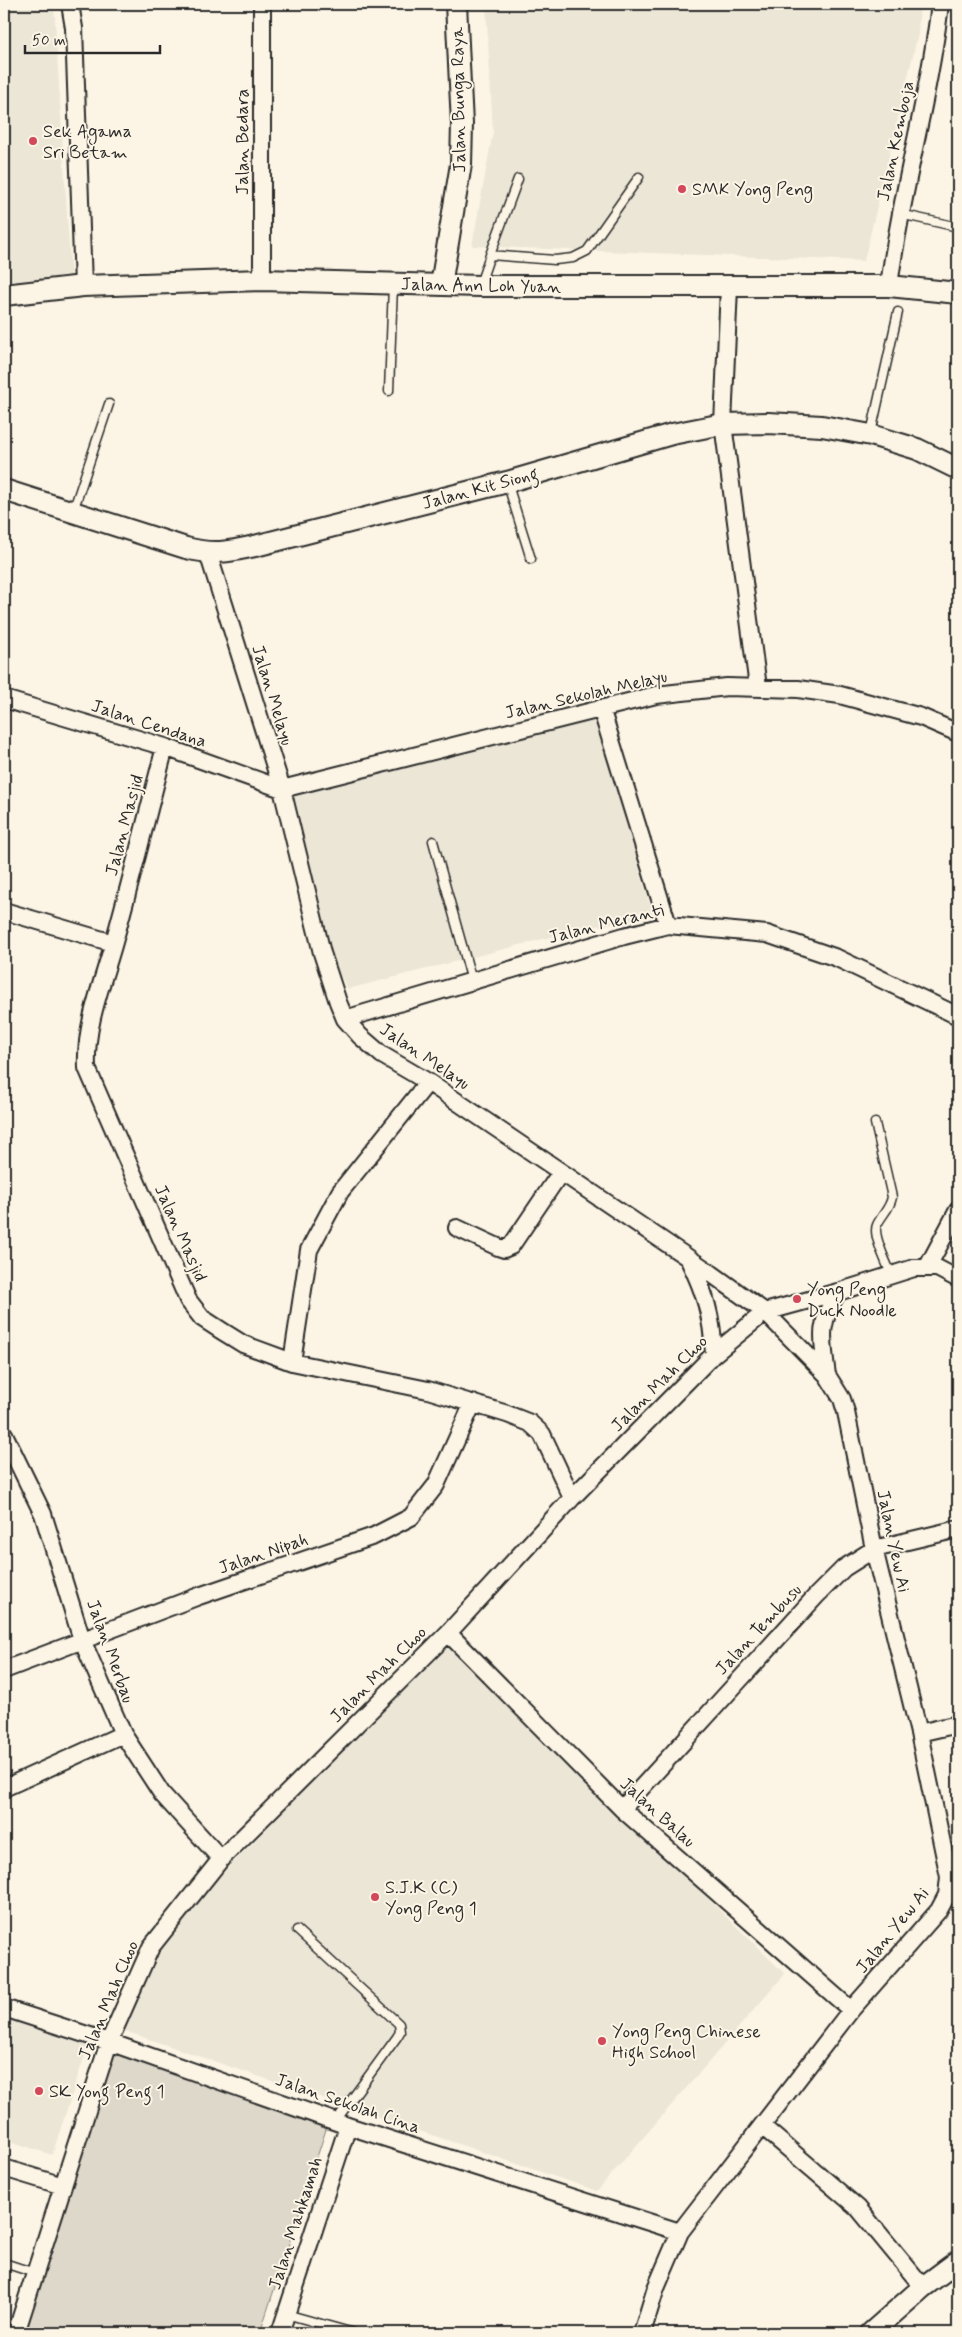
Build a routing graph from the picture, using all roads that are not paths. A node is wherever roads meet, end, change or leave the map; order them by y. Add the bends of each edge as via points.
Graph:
1 (70, 4) edge
2 (262, 4) edge
3 (456, 4) edge
4 (940, 4) edge
5 (639, 177) dead end
6 (518, 180) dead end
7 (900, 214) junction
8 (958, 227) edge
9 (490, 255) junction
10 (262, 280) junction
11 (393, 283) junction
12 (441, 285) junction
13 (83, 286) junction
14 (480, 286) junction
15 (889, 286) junction
16 (729, 287) junction
17 (958, 292) edge
18 (4, 295) edge
19 (898, 312) dead end
20 (389, 391) dead end
21 (109, 404) dead end
22 (723, 424) junction
23 (871, 435) junction
24 (958, 469) edge
25 (507, 482) junction
26 (4, 490) edge
27 (73, 511) junction
28 (208, 553) junction
29 (531, 560) dead end
30 (758, 687) junction
31 (4, 699) edge
32 (601, 708) junction
33 (958, 733) edge
34 (165, 747) junction
35 (282, 789) junction
36 (434, 842) dead end
37 (4, 912) edge
38 (668, 925) junction
39 (113, 943) junction
40 (472, 981) junction
41 (958, 1016) edge
42 (345, 1019) junction
43 (428, 1082) junction
44 (875, 1123) dead end
45 (561, 1172) junction
46 (958, 1210) edge
47 (457, 1228) dead end
48 (688, 1258) junction
49 (928, 1266) junction
50 (891, 1274) junction
51 (958, 1279) edge
52 (838, 1292) junction
53 (765, 1312) junction
54 (714, 1354) junction
55 (292, 1362) junction
56 (827, 1375) junction
57 (473, 1403) junction
58 (5, 1440) edge
59 (572, 1498) junction
60 (958, 1529) edge
61 (874, 1549) junction
62 (448, 1633) junction
63 (82, 1640) junction
64 (4, 1670) edge
65 (958, 1724) edge
66 (919, 1733) junction
67 (123, 1734) junction
68 (4, 1788) edge
69 (622, 1809) junction
70 (220, 1859) junction
71 (297, 1930) dead end
72 (4, 2008) edge
73 (851, 2010) junction
74 (109, 2042) junction
75 (342, 2124) junction
76 (762, 2126) junction
77 (4, 2168) edge
78 (63, 2186) junction
79 (680, 2232) junction
80 (958, 2262) edge
81 (4, 2263) edge
82 (35, 2273) junction
83 (923, 2287) junction
84 (286, 2314) junction
85 (16, 2333) edge
86 (280, 2333) edge
87 (354, 2333) edge
88 (642, 2333) edge
89 (871, 2333) edge

1 - 13 street via 74,28
2 - 10 street, Jalan Bedara
3 - 12 street, Jalan Bunga Raya via 461,164
4 - 7 street, Jalan Kemboja via 926,94
5 - 9 lane via 588,250 573,258 555,260
6 - 9 lane
7 - 8 lane
7 - 15 street, Jalan Kemboja
9 - 14 lane
10 - 11 street, Jalan Ann Loh Yuan
10 - 13 street, Jalan Ann Loh Yuan
11 - 12 street, Jalan Ann Loh Yuan
11 - 20 lane
12 - 14 street, Jalan Ann Loh Yuan
13 - 18 street, Jalan Ann Loh Yuan
14 - 16 street, Jalan Ann Loh Yuan
15 - 16 street, Jalan Ann Loh Yuan
15 - 17 street, Jalan Ann Loh Yuan
16 - 22 street
19 - 23 lane
21 - 27 lane
22 - 23 street, Jalan Kit Siong via 822,426
22 - 25 street, Jalan Kit Siong via 672,434
22 - 30 street
23 - 24 street, Jalan Kit Siong via 917,449
25 - 28 street, Jalan Kit Siong via 255,546
25 - 29 lane
26 - 27 street, Jalan Kit Siong
27 - 28 street, Jalan Kit Siong
28 - 35 street, Jalan Melayu
30 - 32 street, Jalan Sekolah Melayu via 656,695
30 - 33 street, Jalan Sekolah Melayu via 840,695 921,717
31 - 34 street, Jalan Cendana
32 - 35 street, Jalan Sekolah Melayu
32 - 38 street
34 - 35 street, Jalan Cendana
34 - 39 street, Jalan Masjid
35 - 42 street, Jalan Melayu via 322,953
36 - 40 lane
37 - 39 street
38 - 40 street, Jalan Meranti
38 - 41 street, Jalan Meranti via 768,934 802,944
39 - 55 street, Jalan Masjid via 90,1019 86,1046 87,1068 94,1089 188,1300 202,1318 243,1344
40 - 42 street, Jalan Meranti
42 - 43 street, Jalan Melayu via 382,1055
43 - 45 street, Jalan Melayu
43 - 55 street via 340,1192 309,1250
44 - 50 lane via 892,1197 891,1206 876,1225 876,1234
45 - 47 street via 511,1246 504,1249
45 - 48 street, Jalan Melayu
46 - 49 street
48 - 53 street, Jalan Melayu
48 - 54 street via 710,1313
49 - 50 street, Jalan Mah Choo
49 - 51 street
50 - 52 street, Jalan Mah Choo
52 - 53 street, Jalan Mah Choo
52 - 56 street via 827,1310 823,1325
53 - 54 street, Jalan Mah Choo
53 - 56 street, Jalan Yew Ai
54 - 59 street, Jalan Mah Choo
55 - 57 street, Jalan Masjid via 428,1390
56 - 61 street, Jalan Yew Ai via 846,1412
57 - 59 street, Jalan Masjid via 530,1423 542,1434
57 - 63 street, Jalan Nipah via 436,1485 411,1517 374,1536
58 - 63 street, Jalan Merbau via 43,1514
59 - 62 street, Jalan Mah Choo
60 - 61 street, Jalan Tembusu
61 - 66 street, Jalan Yew Ai
61 - 69 street, Jalan Tembusu via 844,1568 816,1596
62 - 69 street, Jalan Balau
62 - 70 street, Jalan Mah Choo
63 - 64 street, Jalan Nipah
63 - 67 street, Jalan Merbau
65 - 66 street
66 - 73 street, Jalan Yew Ai via 949,1877 947,1895 939,1910
67 - 68 street
67 - 70 street, Jalan Merbau via 162,1794
69 - 73 street, Jalan Balau
70 - 74 street, Jalan Mah Choo via 151,1947
71 - 75 lane via 399,2024 400,2032
72 - 74 street, Jalan Sekolah Cina
73 - 76 street, Jalan Yew Ai
74 - 75 street, Jalan Sekolah Cina
74 - 78 street, Jalan Mah Choo
75 - 79 street, Jalan Sekolah Cina
75 - 84 street, Jalan Mahkamah
76 - 79 street, Jalan Yew Ai
76 - 83 street via 858,2208
77 - 78 street
78 - 82 street, Jalan Mah Choo
79 - 88 street, Jalan Yew Ai via 656,2288
80 - 83 street
81 - 82 lane
82 - 85 street, Jalan Mah Choo
83 - 89 street
84 - 86 street, Jalan Mahkamah
84 - 87 lane

